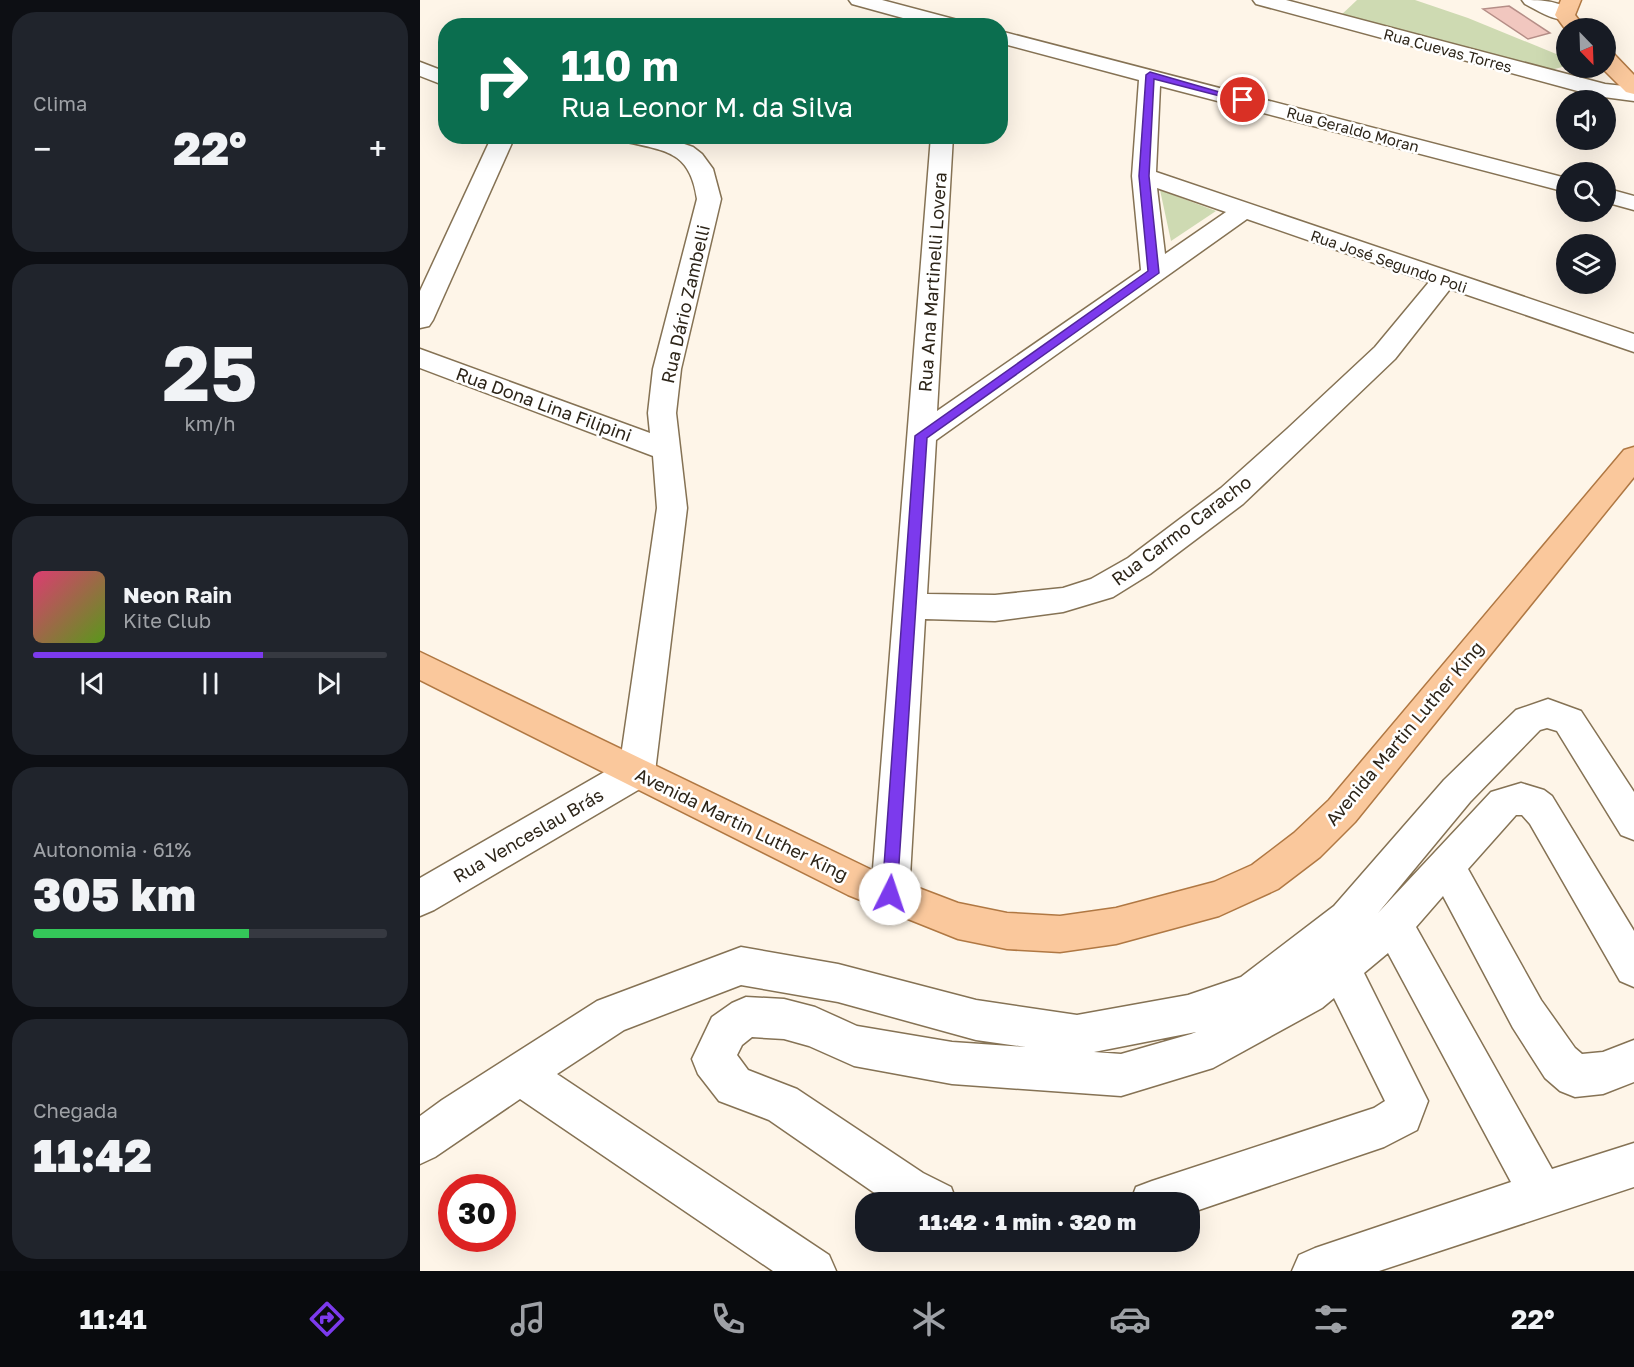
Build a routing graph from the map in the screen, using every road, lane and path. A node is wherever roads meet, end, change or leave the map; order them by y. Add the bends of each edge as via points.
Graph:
1 (859, 0) edge
2 (1263, 0) edge
3 (1532, 0) edge
4 (1570, 14) edge
5 (927, 18) edge
6 (1008, 39) edge
7 (420, 68) edge
8 (1616, 69) edge
9 (1150, 75) junction
10 (438, 76) edge
11 (1634, 87) edge
12 (1634, 94) edge
13 (500, 144) edge
14 (663, 144) edge
15 (941, 144) edge
16 (1144, 176) junction
17 (1556, 182) edge
18 (1616, 198) edge
19 (1634, 203) edge
20 (1243, 211) junction
21 (1154, 273) junction
22 (1444, 279) junction
23 (420, 320) edge
24 (1634, 343) edge
25 (420, 358) edge
26 (921, 436) junction
27 (668, 450) junction
28 (1634, 457) edge
29 (910, 606) junction
30 (420, 665) edge
31 (637, 772) junction
32 (1634, 824) edge
33 (1446, 866) junction
34 (890, 894) junction
35 (420, 898) edge
36 (1393, 924) junction
37 (1340, 968) junction
38 (1634, 968) edge
39 (1634, 1061) edge
40 (520, 1074) junction
41 (420, 1142) edge
42 (1634, 1165) edge
43 (913, 1192) edge
44 (1185, 1192) edge
45 (1542, 1194) junction
46 (813, 1271) edge
47 (1315, 1271) edge

1 - 5 street
2 - 12 street, Rua Cuevas Torres via 1604,92
3 - 4 street
6 - 9 street, Rua Geraldo Moran
7 - 10 street
8 - 11 main road
9 - 16 street
9 - 17 street, Rua Geraldo Moran
13 - 23 street
14 - 27 street, Rua Dário Zambelli via 692,156 704,168 709,199 667,369 662,413
15 - 26 street, Rua Ana Martinelli Lovera
16 - 20 street, Rua José Segundo Poli
16 - 21 street
18 - 19 street
20 - 21 street
20 - 22 street, Rua José Segundo Poli
21 - 26 street
22 - 24 street, Rua José Segundo Poli
22 - 29 street, Rua Carmo Caracho via 1385,353 1297,436 1232,496 1139,566 1102,588 1063,600 994,608
25 - 27 street, Rua Dona Lina Filipini
26 - 29 street, Rua Ana Martinelli Lovera
27 - 31 street, Rua Dário Zambelli via 672,508
28 - 34 main road, Avenida Martin Luther King via 1342,811 1265,877 1219,898 1167,914 1060,934 1007,931 958,921
29 - 34 street, Rua Ana Martinelli Lovera
30 - 31 main road, Avenida Martin Luther King
31 - 34 main road, Avenida Martin Luther King
31 - 35 street, Rua Venceslau Brás
32 - 40 street via 1569,721 1548,713 1528,720 1457,791 1348,919 1253,992 1188,1015 1077,1035 976,1020 838,983 741,966 611,1015
33 - 36 street
33 - 38 street via 1504,803 1528,798 1543,813
33 - 39 street via 1527,1014 1560,1064 1575,1076 1603,1073
36 - 37 street
36 - 45 street
37 - 43 street via 1308,994 1198,1053 1121,1074 942,1062 854,1046 815,1027 784,1019 746,1017 727,1031 713,1059 734,1086 782,1104
37 - 44 street via 1407,1101 1402,1115 1384,1126
40 - 41 street
40 - 46 street
42 - 45 street
45 - 47 street

